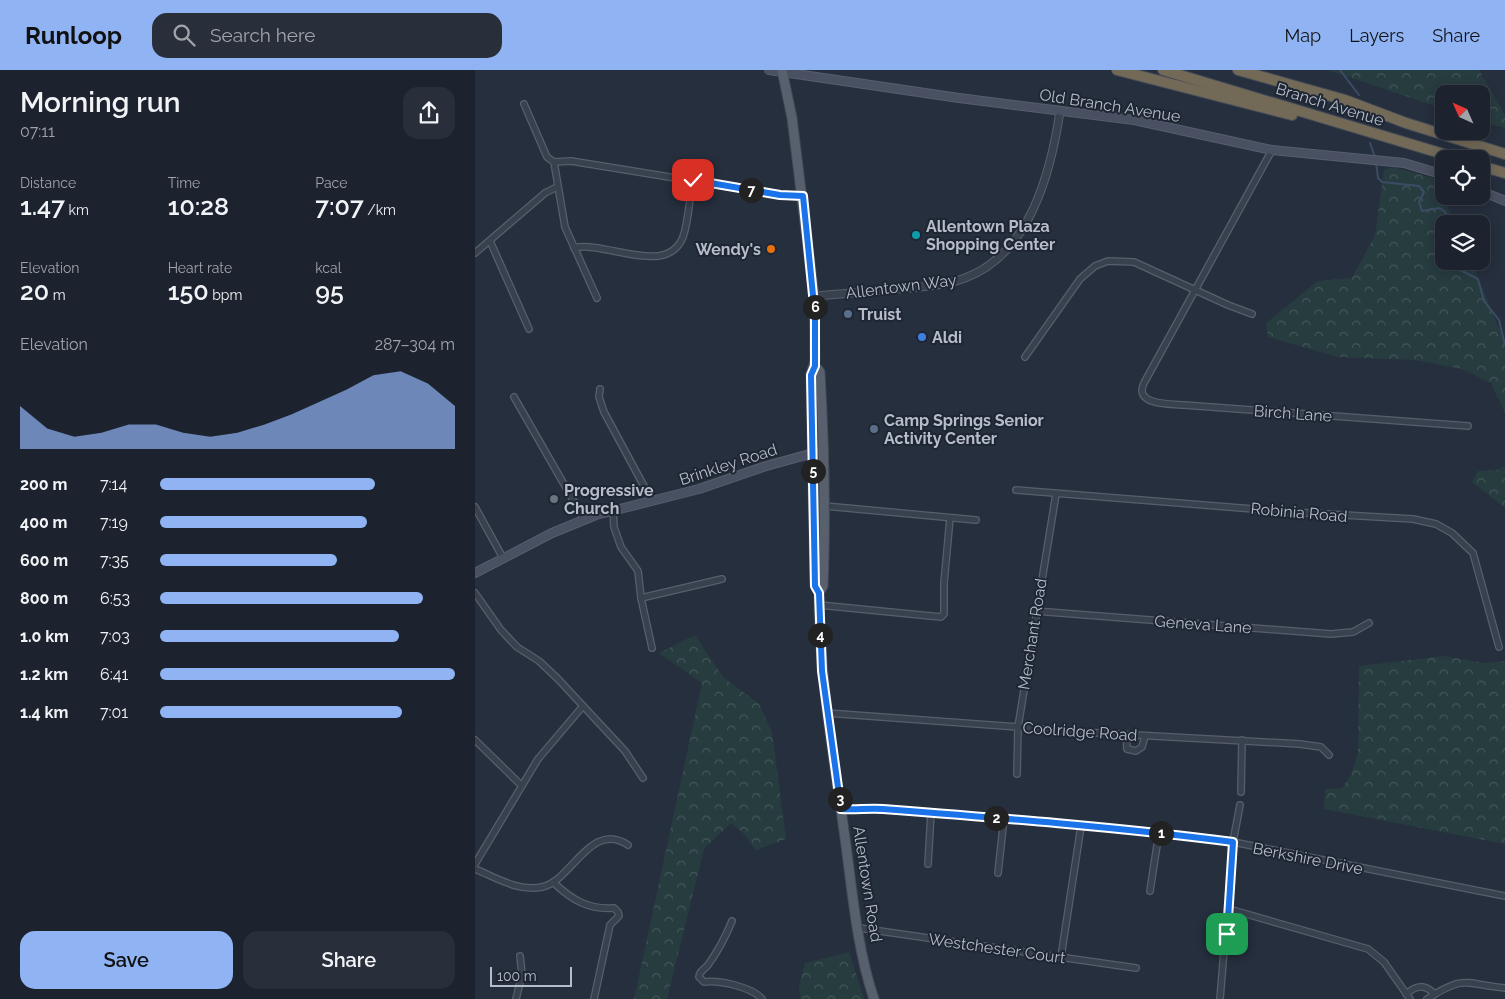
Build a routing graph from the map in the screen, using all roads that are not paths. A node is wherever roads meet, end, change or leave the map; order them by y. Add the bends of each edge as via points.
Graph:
1 (769, 70) edge
2 (1117, 70) edge
3 (1163, 70) edge
4 (1239, 70) edge
5 (1264, 70) edge
6 (784, 71) edge
7 (1345, 100) junction
8 (525, 104) dead end
9 (1060, 111) junction
10 (1342, 123) junction
11 (1272, 150) junction
12 (1435, 151) edge
13 (1505, 154) edge
14 (554, 162) junction
15 (1490, 169) edge
16 (1435, 172) edge
17 (1505, 174) edge
18 (693, 180) junction
19 (557, 187) junction
20 (1490, 195) edge
21 (803, 196) junction
22 (1505, 201) edge
23 (490, 241) junction
24 (574, 248) junction
25 (475, 253) edge
26 (1195, 290) junction
27 (814, 296) junction
28 (597, 298) dead end
29 (1252, 314) dead end
30 (529, 329) dead end
31 (1025, 357) dead end
32 (815, 366) junction
33 (600, 389) dead end
34 (513, 397) dead end
35 (1468, 426) dead end
36 (824, 450) junction
37 (813, 452) junction
38 (1016, 490) dead end
39 (1056, 494) junction
40 (652, 501) junction
41 (825, 506) junction
42 (475, 507) edge
43 (613, 510) junction
44 (950, 518) junction
45 (584, 519) junction
46 (976, 520) dead end
47 (503, 558) junction
48 (475, 573) edge
49 (722, 579) dead end
50 (475, 593) edge
51 (819, 593) junction
52 (641, 598) junction
53 (819, 605) junction
54 (1035, 611) junction
55 (1369, 623) dead end
56 (1499, 647) dead end
57 (652, 648) dead end
58 (583, 706) junction
59 (827, 713) junction
60 (1018, 727) junction
61 (1126, 735) junction
62 (1145, 736) junction
63 (475, 740) edge
64 (1242, 740) junction
65 (1329, 755) dead end
66 (1017, 774) dead end
67 (643, 778) dead end
68 (521, 785) junction
69 (1241, 792) dead end
70 (1240, 805) dead end
71 (841, 809) junction
72 (931, 813) junction
73 (1004, 818) junction
74 (1081, 826) junction
75 (1159, 832) junction
76 (1233, 842) junction
77 (628, 845) dead end
78 (475, 864) edge
79 (928, 864) dead end
80 (475, 869) edge
81 (998, 873) dead end
82 (554, 883) junction
83 (1150, 891) dead end
84 (1505, 896) edge
85 (1229, 909) junction
86 (732, 921) dead end
87 (859, 928) junction
88 (520, 956) dead end
89 (1061, 957) junction
90 (1136, 968) dead end
91 (1505, 988) edge
92 (1406, 994) junction
93 (1435, 994) junction
94 (516, 999) edge
95 (594, 999) edge
96 (762, 999) edge
97 (874, 999) edge
98 (1221, 999) edge
99 (1410, 999) edge
100 (1427, 999) edge

1 - 6 main road, Old Branch Avenue
2 - 10 highway via 1313,120
3 - 10 highway, Branch Avenue
4 - 7 highway, Branch Avenue
5 - 7 highway
6 - 9 main road, Old Branch Avenue
6 - 21 main road, Allentown Road
7 - 13 highway, Branch Avenue
8 - 14 street via 547,157
9 - 11 main road, Old Branch Avenue via 1134,120
9 - 27 street, Allentown Way via 1051,161 1027,222 1014,242 991,264 965,278 943,284
10 - 12 highway, Branch Avenue
11 - 16 main road, Old Branch Avenue via 1378,160
11 - 26 street
14 - 18 street via 571,161
14 - 19 street
15 - 17 highway
18 - 21 street
18 - 24 street via 683,236 666,255 653,257 586,246
19 - 23 street
19 - 24 street via 562,218
20 - 22 main road
21 - 27 main road, Allentown Road
23 - 25 street
23 - 30 street
24 - 28 street
26 - 29 street
26 - 31 street via 1134,262 1101,263 1087,272
26 - 35 street, Birch Lane via 1142,387 1142,393 1148,400
27 - 32 main road, Allentown Road
32 - 36 main road, Allentown Road via 820,372
32 - 37 main road, Allentown Road via 811,375
33 - 40 street via 599,397 605,412
34 - 45 street
36 - 37 main road, Brinkley Road
36 - 41 main road, Allentown Road
37 - 40 main road, Brinkley Road
37 - 51 main road, Allentown Road via 815,586
38 - 39 street, Robinia Road
39 - 54 street, Merchant Road
39 - 56 street, Robinia Road via 1413,519 1436,524 1452,533 1473,553
40 - 43 main road, Brinkley Road
41 - 44 street
41 - 51 main road, Allentown Road via 823,586
42 - 47 street
43 - 45 main road, Brinkley Road
43 - 52 street via 618,541 638,571
44 - 46 street
44 - 53 street via 944,614 941,617
45 - 47 main road, Brinkley Road
47 - 48 main road, Brinkley Road
49 - 52 street
50 - 58 street via 510,641 546,667
51 - 53 main road, Allentown Road
52 - 57 street
53 - 59 main road, Allentown Road
54 - 55 street, Geneva Lane via 1331,634 1353,632
54 - 60 street, Merchant Road
58 - 67 street via 625,751
58 - 68 street via 555,736
59 - 60 street, Coolridge Road
59 - 71 main road, Allentown Road
60 - 61 street, Coolridge Road
60 - 66 street, Merchant Road
61 - 62 street, Coolridge Road
61 - 62 street via 1127,749 1136,751 1142,747
62 - 64 street, Coolridge Road
63 - 68 street
64 - 65 street, Coolridge Road via 1318,746
64 - 69 street
68 - 78 street
70 - 76 street
71 - 72 street, Berkshire Drive
71 - 87 main road, Allentown Road
72 - 73 street, Berkshire Drive
72 - 79 street
73 - 74 street, Berkshire Drive
73 - 81 street
74 - 75 street, Berkshire Drive
74 - 89 street
75 - 76 street, Berkshire Drive
75 - 83 street
76 - 84 street, Berkshire Drive
76 - 85 street
77 - 82 street via 612,839 592,845
80 - 82 street via 518,886 540,888
82 - 95 street via 582,903 599,909 614,908 618,912 619,916 610,926
85 - 92 street via 1369,949 1384,962
85 - 98 street
86 - 96 street via 722,944 699,977 705,982 714,981 756,993
87 - 89 street, Westchester Court
87 - 97 main road, Allentown Road
88 - 94 street via 522,974
89 - 90 street, Westchester Court
91 - 93 street via 1466,981
92 - 93 street via 1421,986
92 - 99 street
93 - 100 street

